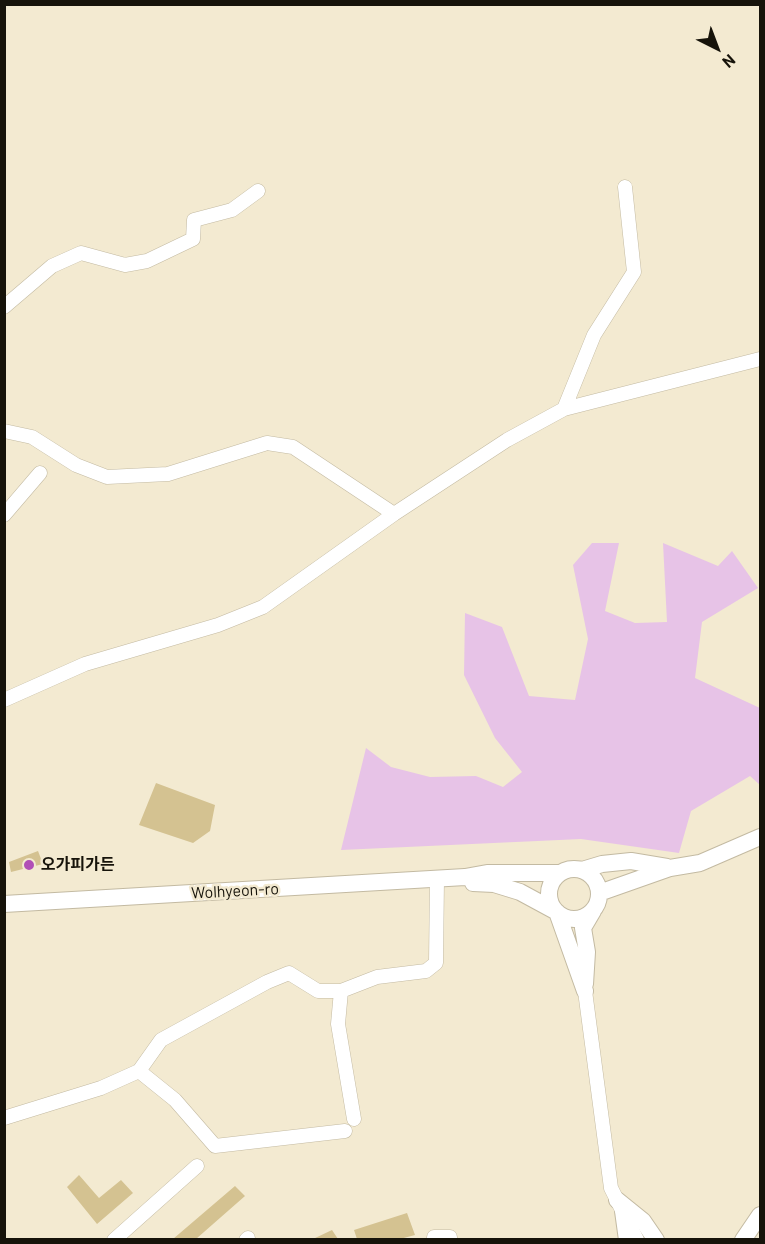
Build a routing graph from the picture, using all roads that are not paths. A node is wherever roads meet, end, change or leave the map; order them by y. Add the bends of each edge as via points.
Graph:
1 (625, 187) dead end
2 (258, 191) dead end
3 (4, 307) edge
4 (760, 359) edge
5 (564, 409) junction
6 (4, 431) edge
7 (40, 473) dead end
8 (394, 514) junction
9 (4, 515) edge
10 (4, 700) edge
11 (760, 837) edge
12 (670, 868) junction
13 (582, 870) junction
14 (560, 873) junction
15 (465, 877) junction
16 (437, 879) junction
17 (597, 900) junction
18 (4, 904) edge
19 (557, 912) junction
20 (341, 991) junction
21 (585, 991) junction
22 (139, 1071) junction
23 (4, 1118) edge
24 (354, 1119) dead end
25 (345, 1131) dead end
26 (197, 1166) dead end
27 (620, 1206) junction
28 (760, 1215) edge
29 (760, 1225) edge
30 (114, 1239) edge
31 (434, 1239) edge
32 (450, 1239) edge
33 (627, 1239) edge
34 (637, 1239) edge
35 (656, 1239) edge
36 (743, 1239) edge
37 (752, 1239) edge

1 - 5 street via 634,273 594,335
2 - 3 street via 232,210 194,220 193,238 147,261 125,266 81,253 52,266
4 - 5 street
5 - 8 street via 507,440
6 - 8 street via 32,437 76,465 107,477 168,474 267,443 293,447
7 - 9 street
8 - 10 street via 263,607 218,625 85,664
11 - 12 main road via 700,864
12 - 13 main road via 631,861
12 - 17 main road
13 - 14 main road via 574,868
13 - 17 main road via 594,878
14 - 15 main road via 487,873
14 - 19 main road via 549,892
15 - 16 main road, Wolhyeon-ro
15 - 19 main road via 472,883 494,884 520,892
16 - 18 main road, Wolhyeon-ro
16 - 20 street via 436,963 426,971 377,977
17 - 19 main road via 589,914 573,919
17 - 21 main road via 583,928 587,952
19 - 21 main road
20 - 22 street via 318,990 289,973 161,1040
20 - 24 street via 338,1024
21 - 27 street via 611,1188
22 - 23 street via 101,1088
22 - 25 street via 175,1100 215,1146
26 - 30 street
27 - 33 main road
27 - 34 street
27 - 35 main road via 643,1221
28 - 36 main road
29 - 37 main road
31 - 32 street

